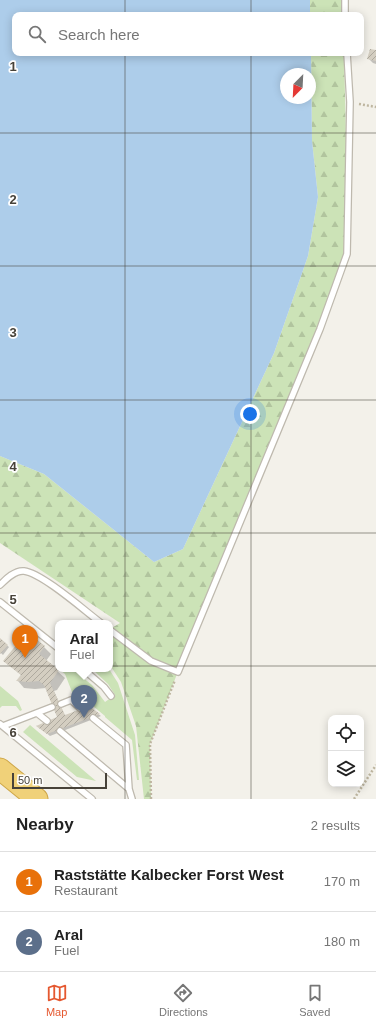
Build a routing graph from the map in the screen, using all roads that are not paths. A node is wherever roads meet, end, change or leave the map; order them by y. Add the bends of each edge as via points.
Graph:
1 (345, 0) edge
2 (345, 12) edge
3 (347, 56) edge
4 (0, 585) edge
5 (0, 602) edge
6 (97, 620) edge
7 (113, 632) edge
8 (55, 646) edge
9 (86, 672) edge
10 (111, 696) dead end
11 (61, 704) dead end
12 (52, 708) dead end
13 (80, 708) dead end
14 (37, 713) junction
15 (93, 718) dead end
16 (47, 721) dead end
17 (1, 725) edge
18 (60, 731) dead end
19 (0, 769) edge
20 (129, 789) junction
21 (38, 799) edge
22 (92, 799) edge
23 (132, 799) edge

1 - 2 lane
3 - 7 lane via 350,102 347,254 320,329 178,672 151,661
4 - 6 lane via 10,575 23,571 38,576
5 - 8 lane
9 - 10 lane
11 - 13 lane via 71,700
12 - 14 lane
14 - 16 lane
14 - 17 lane
15 - 20 lane via 126,745
17 - 22 lane
18 - 20 lane
19 - 21 highway
20 - 23 lane

